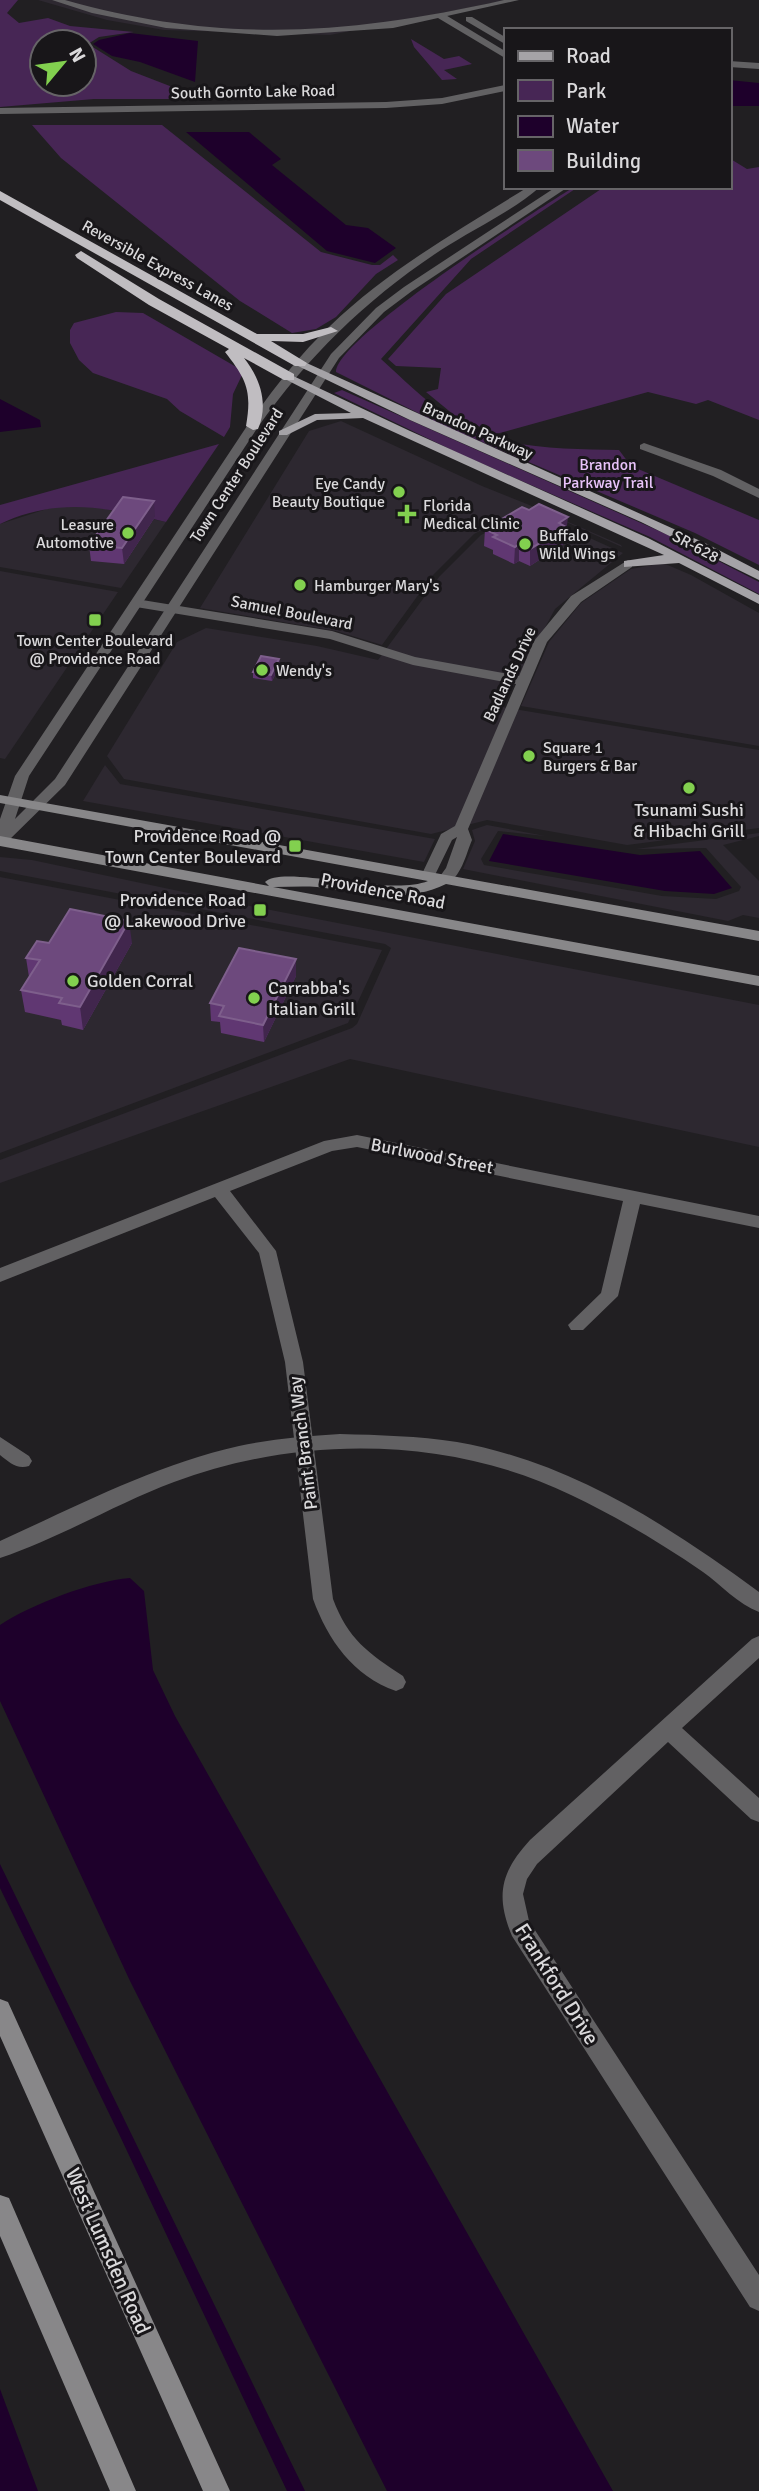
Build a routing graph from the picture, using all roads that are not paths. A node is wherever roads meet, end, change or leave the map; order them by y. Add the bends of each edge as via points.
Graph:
1 (56, 0) edge
2 (514, 0) edge
3 (458, 12) junction
4 (441, 16) junction
5 (504, 40) edge
6 (504, 54) edge
7 (731, 58) edge
8 (759, 59) edge
9 (731, 65) edge
10 (759, 66) edge
11 (504, 88) edge
12 (460, 109) dead end
13 (0, 111) edge
14 (0, 120) edge
15 (532, 189) edge
16 (560, 189) edge
17 (0, 196) edge
18 (331, 331) junction
19 (250, 335) junction
20 (218, 338) junction
21 (300, 363) junction
22 (322, 374) junction
23 (289, 377) junction
24 (312, 389) junction
25 (370, 418) junction
26 (253, 426) junction
27 (283, 433) junction
28 (644, 447) dead end
29 (759, 494) edge
30 (616, 526) junction
31 (685, 559) junction
32 (628, 564) junction
33 (759, 576) edge
34 (759, 600) edge
35 (136, 603) junction
36 (171, 609) junction
37 (523, 681) junction
38 (7, 800) edge
39 (37, 806) junction
40 (461, 829) junction
41 (0, 841) edge
42 (428, 876) junction
43 (445, 878) junction
44 (244, 885) junction
45 (759, 936) edge
46 (759, 981) edge
47 (219, 1191) junction
48 (633, 1196) junction
49 (759, 1222) edge
50 (0, 1276) edge
51 (577, 1325) dead end
52 (0, 1445) edge
53 (302, 1445) junction
54 (22, 1461) dead end
55 (0, 1550) edge
56 (759, 1603) edge
57 (759, 1645) edge
58 (396, 1682) dead end
59 (667, 1728) junction
60 (759, 1812) edge
61 (0, 2010) edge
62 (0, 2207) edge
63 (759, 2298) edge
64 (123, 2491) edge
65 (217, 2491) edge

1 - 4 street via 136,21 230,33 354,30
2 - 3 street
3 - 4 street
3 - 5 street
4 - 6 street
7 - 8 street
9 - 10 street
11 - 13 street, South Gornto Lake Road via 442,101 386,105
12 - 14 street, South Gornto Lake Road via 370,116
15 - 18 street, Town Center Boulevard via 405,270
16 - 22 street, Town Center Boulevard via 380,310
17 - 19 highway, Reversible Express Lanes
17 - 20 highway, Reversible Express Lanes via 98,267
18 - 19 highway via 289,339
18 - 21 street, Town Center Boulevard
19 - 21 highway, Reversible Express Lanes
20 - 23 highway, Reversible Express Lanes
20 - 26 highway via 253,380 257,398
21 - 22 main road, Brandon Parkway
21 - 23 street, Town Center Boulevard
22 - 24 street, Town Center Boulevard
22 - 33 main road, Brandon Parkway via 481,449 636,514
23 - 24 main road, Brandon Parkway
23 - 26 street, Town Center Boulevard
24 - 25 main road, Brandon Parkway
24 - 27 street, Town Center Boulevard
25 - 27 main road via 315,417
25 - 30 main road, Brandon Parkway
26 - 35 street, Town Center Boulevard
27 - 36 street, Town Center Boulevard
28 - 29 street via 717,473
30 - 31 main road, SR-628
30 - 32 main road via 632,549
31 - 32 main road
31 - 34 main road, SR-628
32 - 37 street, Badlands Drive via 565,610 541,641
35 - 36 street, Samuel Boulevard
35 - 38 street, Town Center Boulevard
36 - 37 street, Samuel Boulevard via 332,635 413,661
36 - 39 street, Town Center Boulevard via 60,782
37 - 40 street, Badlands Drive
38 - 39 main road, Providence Road
38 - 41 street, Town Center Boulevard
39 - 41 street, Town Center Boulevard
39 - 42 main road, Providence Road
40 - 42 street, Badlands Drive via 446,837
40 - 43 street, Badlands Drive via 465,840
41 - 44 main road, Providence Road
42 - 43 main road, Providence Road
43 - 44 main road via 425,888 393,893 308,882
43 - 45 main road, Providence Road
44 - 46 main road, Providence Road
47 - 48 street, Burlwood Street via 330,1145 357,1140
47 - 50 street, Burlwood Street
47 - 53 street, Paint Branch Way via 267,1251 294,1362
48 - 49 street, Burlwood Street
48 - 51 street via 609,1296
52 - 54 street
53 - 55 street via 245,1452 187,1469
53 - 56 street via 424,1444 531,1469 593,1494 652,1526
53 - 58 street, Paint Branch Way via 323,1599 331,1622 353,1654
57 - 59 street, Frankford Drive
59 - 60 street
59 - 63 street, Frankford Drive via 531,1854 511,1887 512,1908 520,1928
61 - 65 main road, West Lumsden Road
62 - 64 main road

